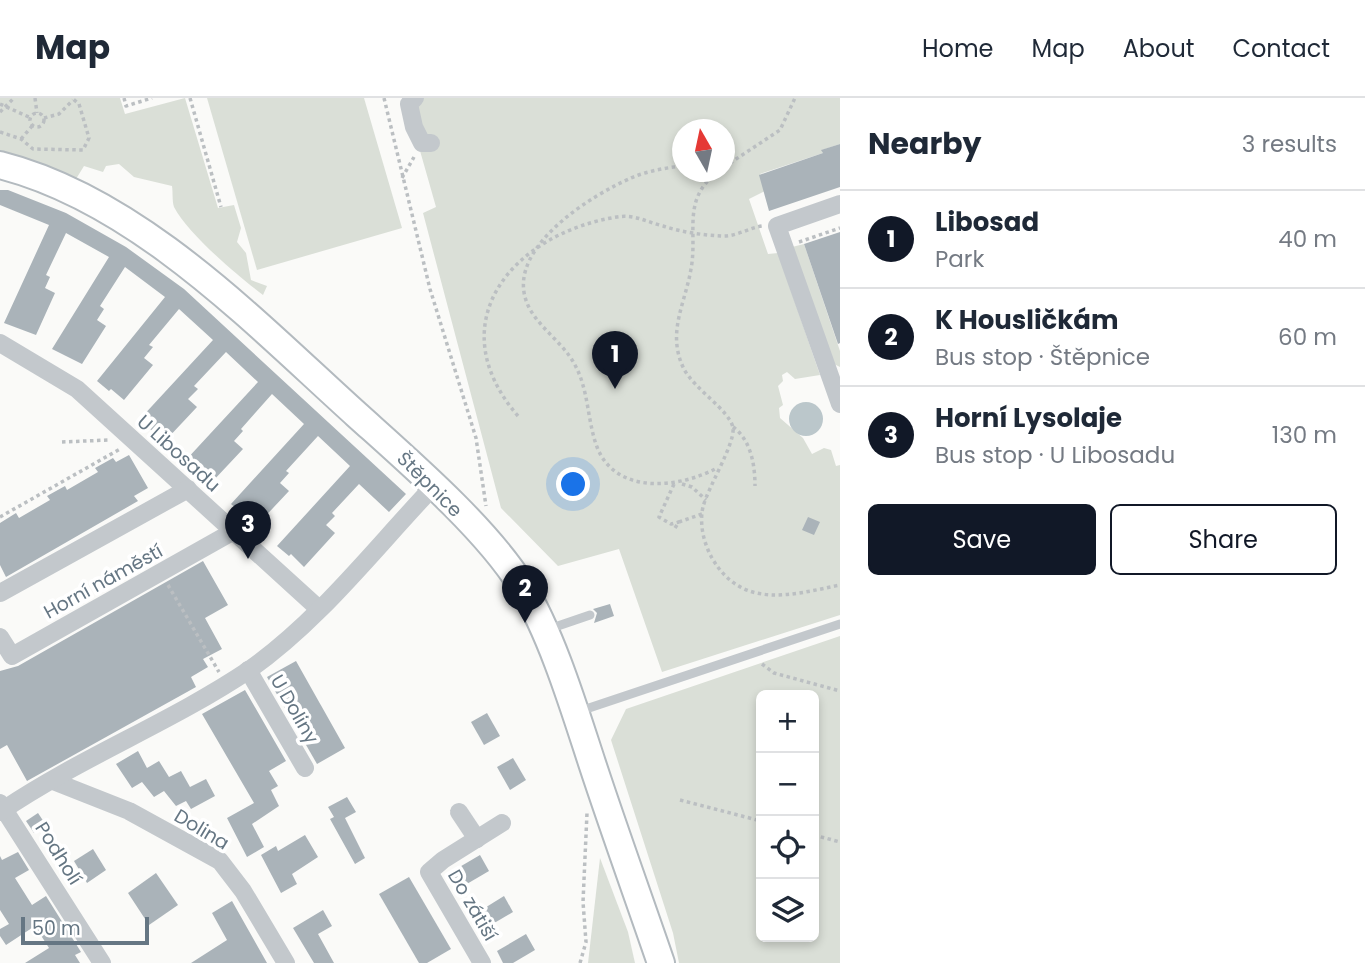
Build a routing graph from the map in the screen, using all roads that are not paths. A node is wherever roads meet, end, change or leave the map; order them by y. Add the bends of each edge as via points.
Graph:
1 (415, 98) edge
2 (426, 143) road end
3 (0, 165) edge
4 (840, 204) edge
5 (0, 343) edge
6 (836, 378) edge
7 (840, 404) edge
8 (433, 487) junction
9 (188, 489) junction
10 (234, 531) junction
11 (0, 593) edge
12 (318, 609) junction
13 (590, 615) dead end
14 (840, 625) edge
15 (543, 632) junction
16 (0, 636) edge
17 (248, 670) junction
18 (575, 712) junction
19 (305, 768) dead end
20 (53, 781) junction
21 (1, 808) edge
22 (459, 812) dead end
23 (502, 823) dead end
24 (477, 839) junction
25 (102, 963) edge
26 (286, 963) edge
27 (482, 963) edge
28 (661, 963) edge

1 - 2 street via 410,115
3 - 8 street, Štěpnice via 61,188 179,257
4 - 6 street via 777,226
5 - 9 street, U Libosadu via 76,389
6 - 7 street
8 - 12 street
8 - 15 street, Štěpnice via 489,543 523,587
9 - 10 street, U Libosadu
9 - 11 street, Horní náměstí
10 - 12 street, U Libosadu
10 - 16 street, Horní náměstí via 12,656
12 - 17 street
13 - 15 lane
14 - 18 lane
15 - 18 street, Štěpnice
17 - 19 street, U Doliny
17 - 20 street
18 - 28 street, Štěpnice
20 - 21 street
20 - 26 street, Dolina via 129,811 220,862
21 - 25 street, Podholí
22 - 24 street
23 - 24 street, Do zátiší
24 - 27 street, Do zátiší via 429,872

